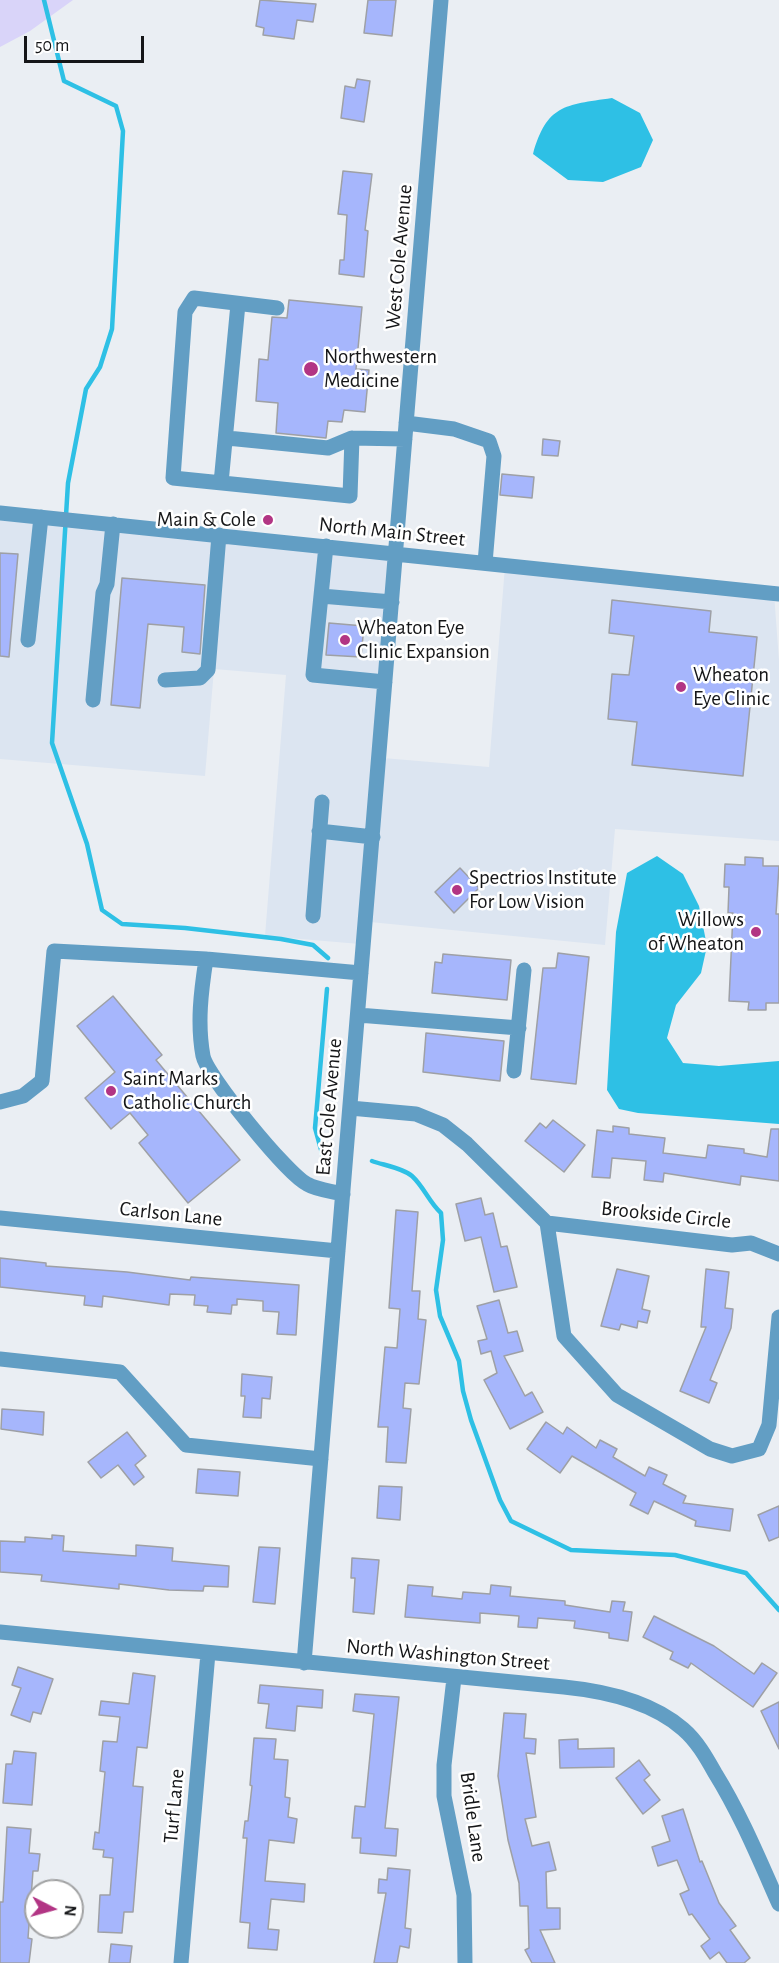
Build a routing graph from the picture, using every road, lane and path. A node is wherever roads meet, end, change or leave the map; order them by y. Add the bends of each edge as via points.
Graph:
1 (441, 0) edge
2 (238, 304) junction
3 (278, 308) dead end
4 (406, 423) junction
5 (227, 438) junction
6 (352, 438) junction
7 (405, 439) junction
8 (221, 483) junction
9 (0, 513) edge
10 (44, 517) junction
11 (113, 524) junction
12 (219, 535) junction
13 (326, 546) junction
14 (396, 554) junction
15 (485, 563) junction
16 (779, 594) edge
17 (321, 596) junction
18 (392, 602) junction
19 (28, 640) dead end
20 (165, 680) dead end
21 (385, 682) junction
22 (93, 700) dead end
23 (322, 802) dead end
24 (319, 831) junction
25 (373, 837) junction
26 (312, 916) dead end
27 (206, 959) junction
28 (525, 970) dead end
29 (361, 973) junction
30 (358, 1015) junction
31 (519, 1028) junction
32 (514, 1071) dead end
33 (0, 1102) edge
34 (350, 1107) junction
35 (343, 1194) junction
36 (0, 1218) edge
37 (547, 1223) junction
38 (338, 1251) junction
39 (779, 1254) edge
40 (779, 1317) edge
41 (0, 1359) edge
42 (321, 1459) junction
43 (0, 1632) edge
44 (208, 1653) junction
45 (304, 1663) junction
46 (454, 1678) junction
47 (779, 1904) edge
48 (181, 1963) edge
49 (465, 1963) edge

1 - 4 street, West Cole Avenue
2 - 3 street
2 - 5 street
2 - 8 street via 194,298 185,312 173,478
4 - 7 street, West Cole Avenue
4 - 15 street via 454,429 489,441 494,456
5 - 6 street via 328,448
5 - 8 street
6 - 7 street
6 - 8 street via 350,496
7 - 14 street, West Cole Avenue
9 - 10 street, North Main Street
10 - 11 street, North Main Street
10 - 19 street
11 - 12 street, North Main Street
11 - 22 street
12 - 13 street, North Main Street
12 - 20 street via 208,670 200,678
13 - 14 street, North Main Street
13 - 17 street
14 - 15 street, North Main Street
14 - 18 street, East Cole Avenue
15 - 16 street, North Main Street
17 - 18 street
17 - 21 street via 313,675
18 - 21 street, East Cole Avenue
21 - 25 street, East Cole Avenue
23 - 24 street
24 - 25 street
24 - 26 street
25 - 29 street, East Cole Avenue
27 - 29 street
27 - 33 street via 54,951 42,1081 23,1096
27 - 35 street via 199,1011 204,1059 279,1160 307,1184
28 - 31 street
29 - 30 street, East Cole Avenue
30 - 31 street
30 - 34 street, East Cole Avenue
31 - 32 street
34 - 35 street, East Cole Avenue
34 - 37 street via 416,1114 443,1125
35 - 38 street, East Cole Avenue
36 - 38 street, Carlson Lane
37 - 39 street, Brookside Circle via 732,1245 751,1243
37 - 40 street via 564,1336 617,1395 710,1449 732,1456 759,1449 769,1425
38 - 42 street, East Cole Avenue
41 - 42 street via 120,1372 186,1445
42 - 45 street, East Cole Avenue
43 - 44 street, North Washington Street
44 - 45 street, North Washington Street
44 - 48 street, Turf Lane
45 - 46 street, North Washington Street
46 - 47 street, North Washington Street via 616,1695 682,1728 698,1744 739,1812
46 - 49 street, Bridle Lane via 444,1796 464,1895

